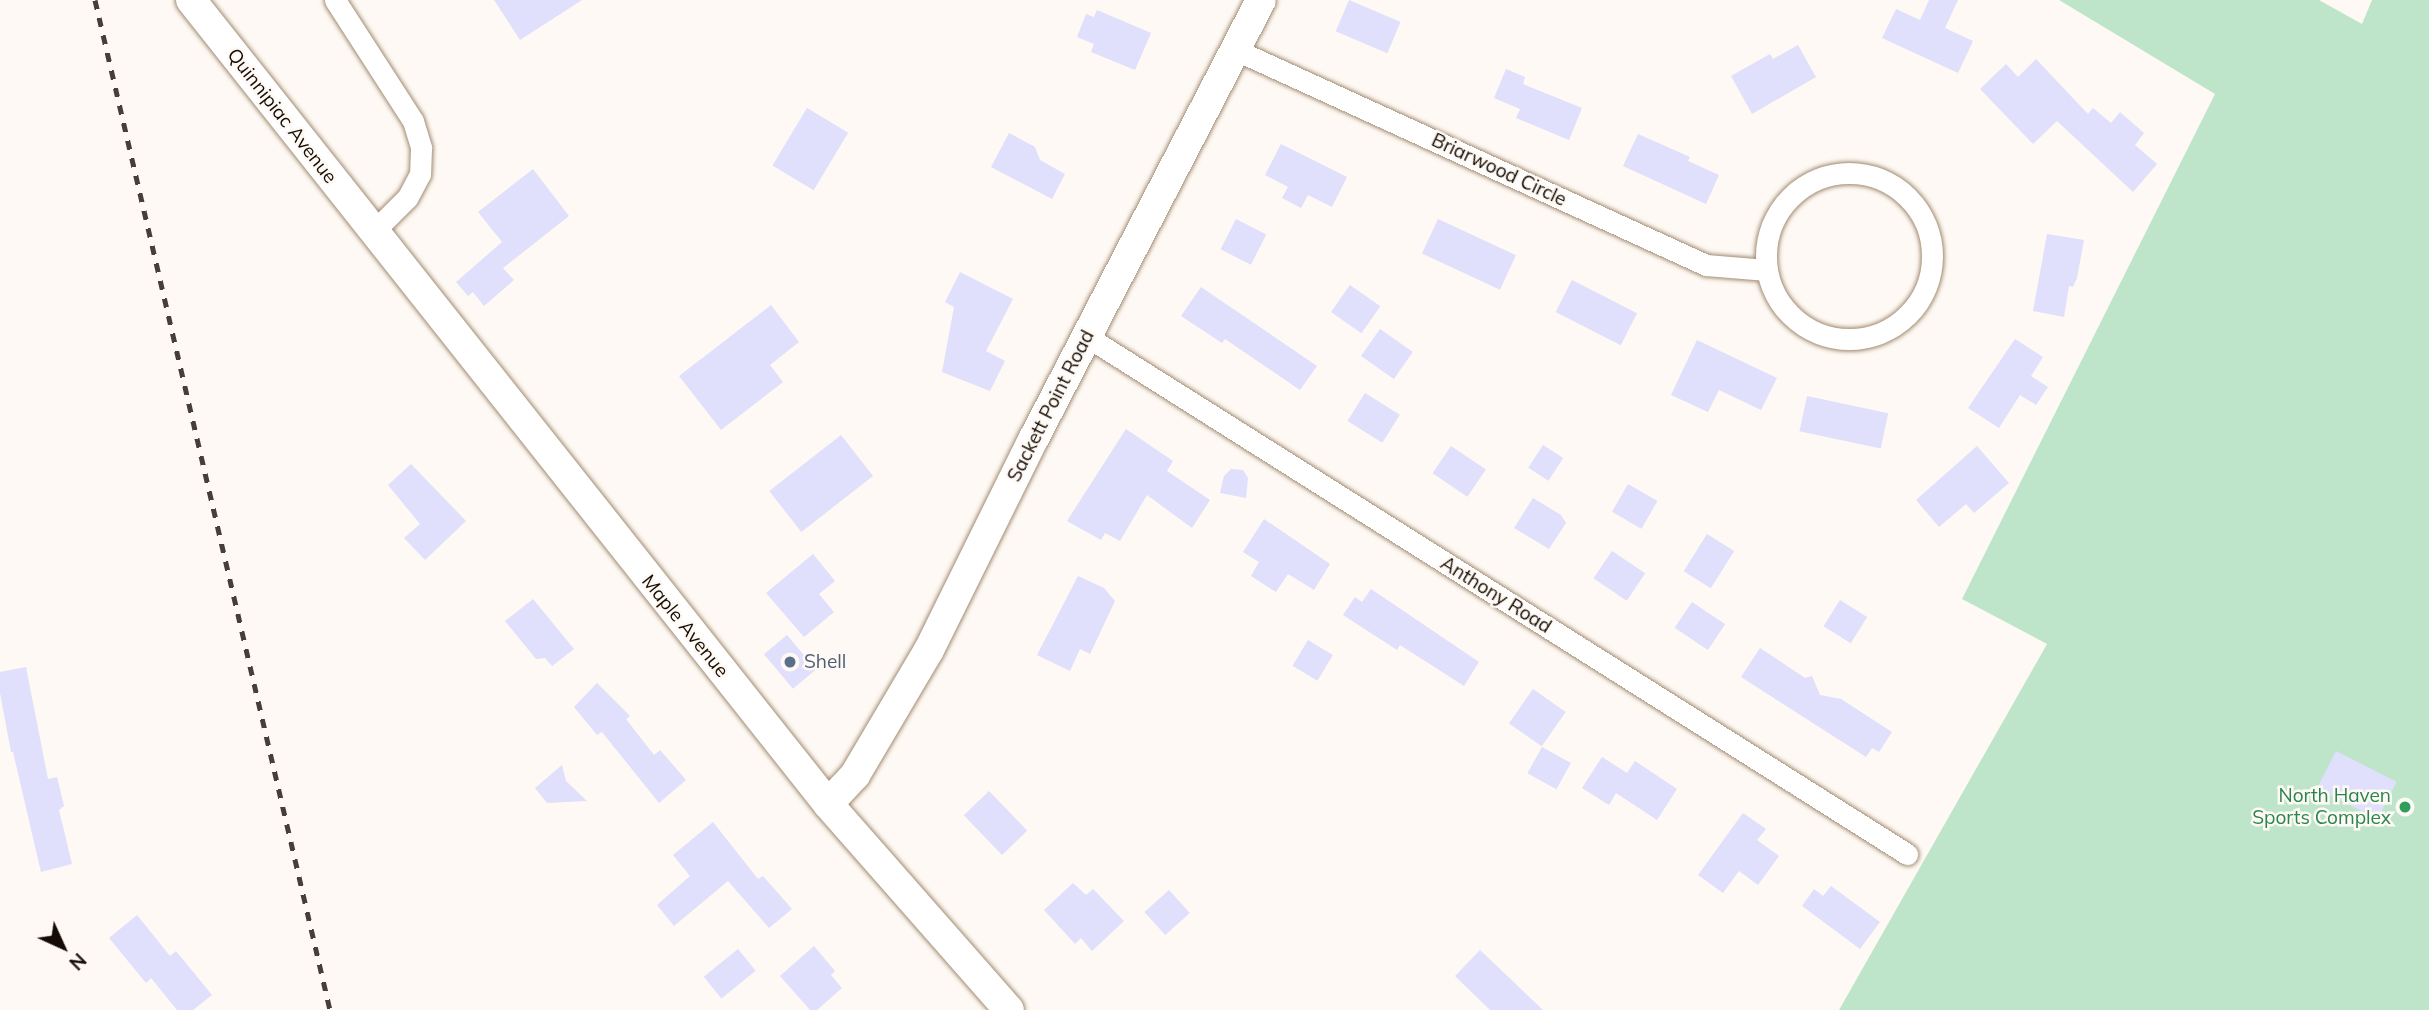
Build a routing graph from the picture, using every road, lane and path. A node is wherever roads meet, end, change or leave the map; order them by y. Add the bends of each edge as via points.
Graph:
1 (191, 0) edge
2 (335, 0) edge
3 (1261, 0) edge
4 (1236, 50) junction
5 (374, 232) junction
6 (1767, 270) junction
7 (1086, 336) junction
8 (828, 804) junction
9 (1907, 854) dead end
10 (1009, 1010) edge

1 - 5 main road, Quinnipiac Avenue
2 - 5 street via 413,121 421,148 420,174 407,198
3 - 4 main road, Sackett Point Road
4 - 6 street, Briarwood Circle via 1706,265
4 - 7 main road, Sackett Point Road
5 - 8 main road, Maple Avenue
6 - 6 street via 1777,298 1794,318 1816,332 1841,339 1868,337 1892,328 1913,310 1927,288 1933,262 1931,236 1919,209 1899,189 1874,176 1846,172 1817,179 1793,194 1776,217 1766,244
7 - 8 main road, Sackett Point Road via 929,650 855,775
7 - 9 street, Anthony Road
8 - 10 main road, Maple Avenue

